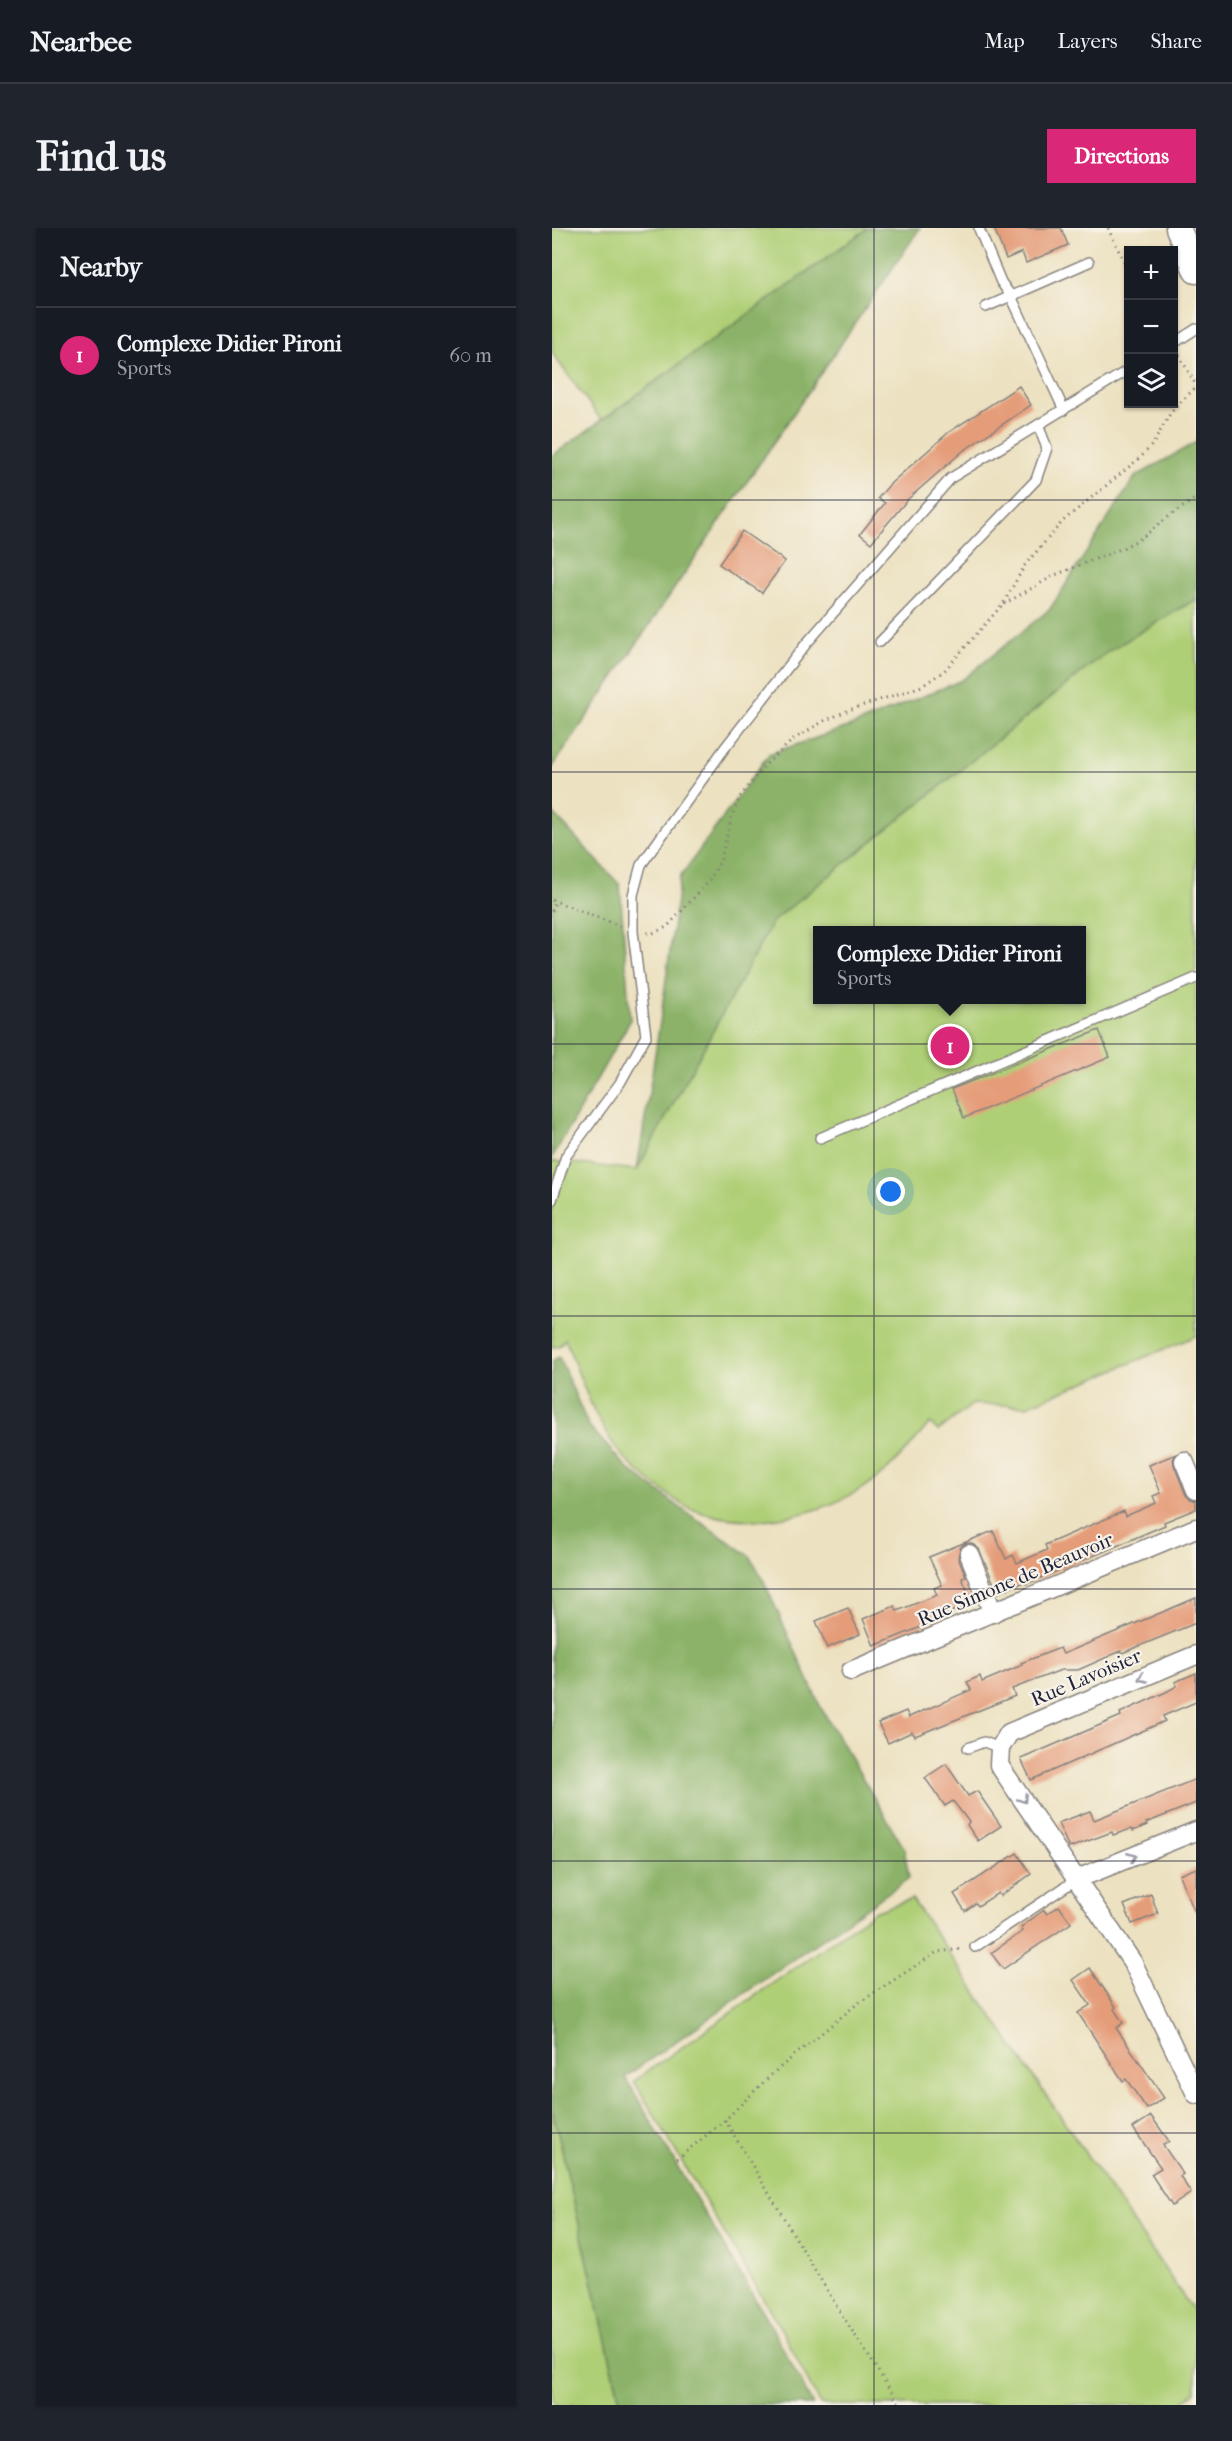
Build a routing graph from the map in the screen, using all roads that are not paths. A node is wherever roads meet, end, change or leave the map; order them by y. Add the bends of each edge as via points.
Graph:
1 (1178, 228) edge
2 (979, 229) edge
3 (1089, 261) dead end
4 (1196, 271) edge
5 (1011, 296) junction
6 (986, 307) dead end
7 (1196, 329) edge
8 (1178, 340) edge
9 (1124, 372) edge
10 (1064, 410) junction
11 (1038, 425) junction
12 (880, 642) dead end
13 (1196, 978) edge
14 (820, 1138) dead end
15 (552, 1200) edge
16 (1184, 1461) dead end
17 (1196, 1490) edge
18 (1196, 1528) edge
19 (969, 1554) dead end
20 (993, 1613) junction
21 (1196, 1655) edge
22 (851, 1671) dead end
23 (968, 1748) dead end
24 (1000, 1748) junction
25 (1196, 1831) edge
26 (1077, 1879) junction
27 (975, 1947) road end
28 (1196, 2094) edge

1 - 4 main road
2 - 5 lane
3 - 5 lane
5 - 6 lane
5 - 10 lane
7 - 8 lane
9 - 10 lane
10 - 11 lane
11 - 12 lane via 1047,448 1036,480
11 - 15 lane via 951,478 806,644 724,748 641,865 633,895 633,932 646,1036 620,1083 567,1156
13 - 14 lane
16 - 17 street
18 - 20 street, Rue Simone de Beauvoir
19 - 20 street
20 - 22 street, Rue Simone de Beauvoir
21 -> 24 street, Rue Lavoisier via 1009,1733
23 - 24 lane via 984,1742
24 -> 26 street via 999,1765
26 -> 25 street
26 - 27 lane
26 - 28 street via 1133,1963

